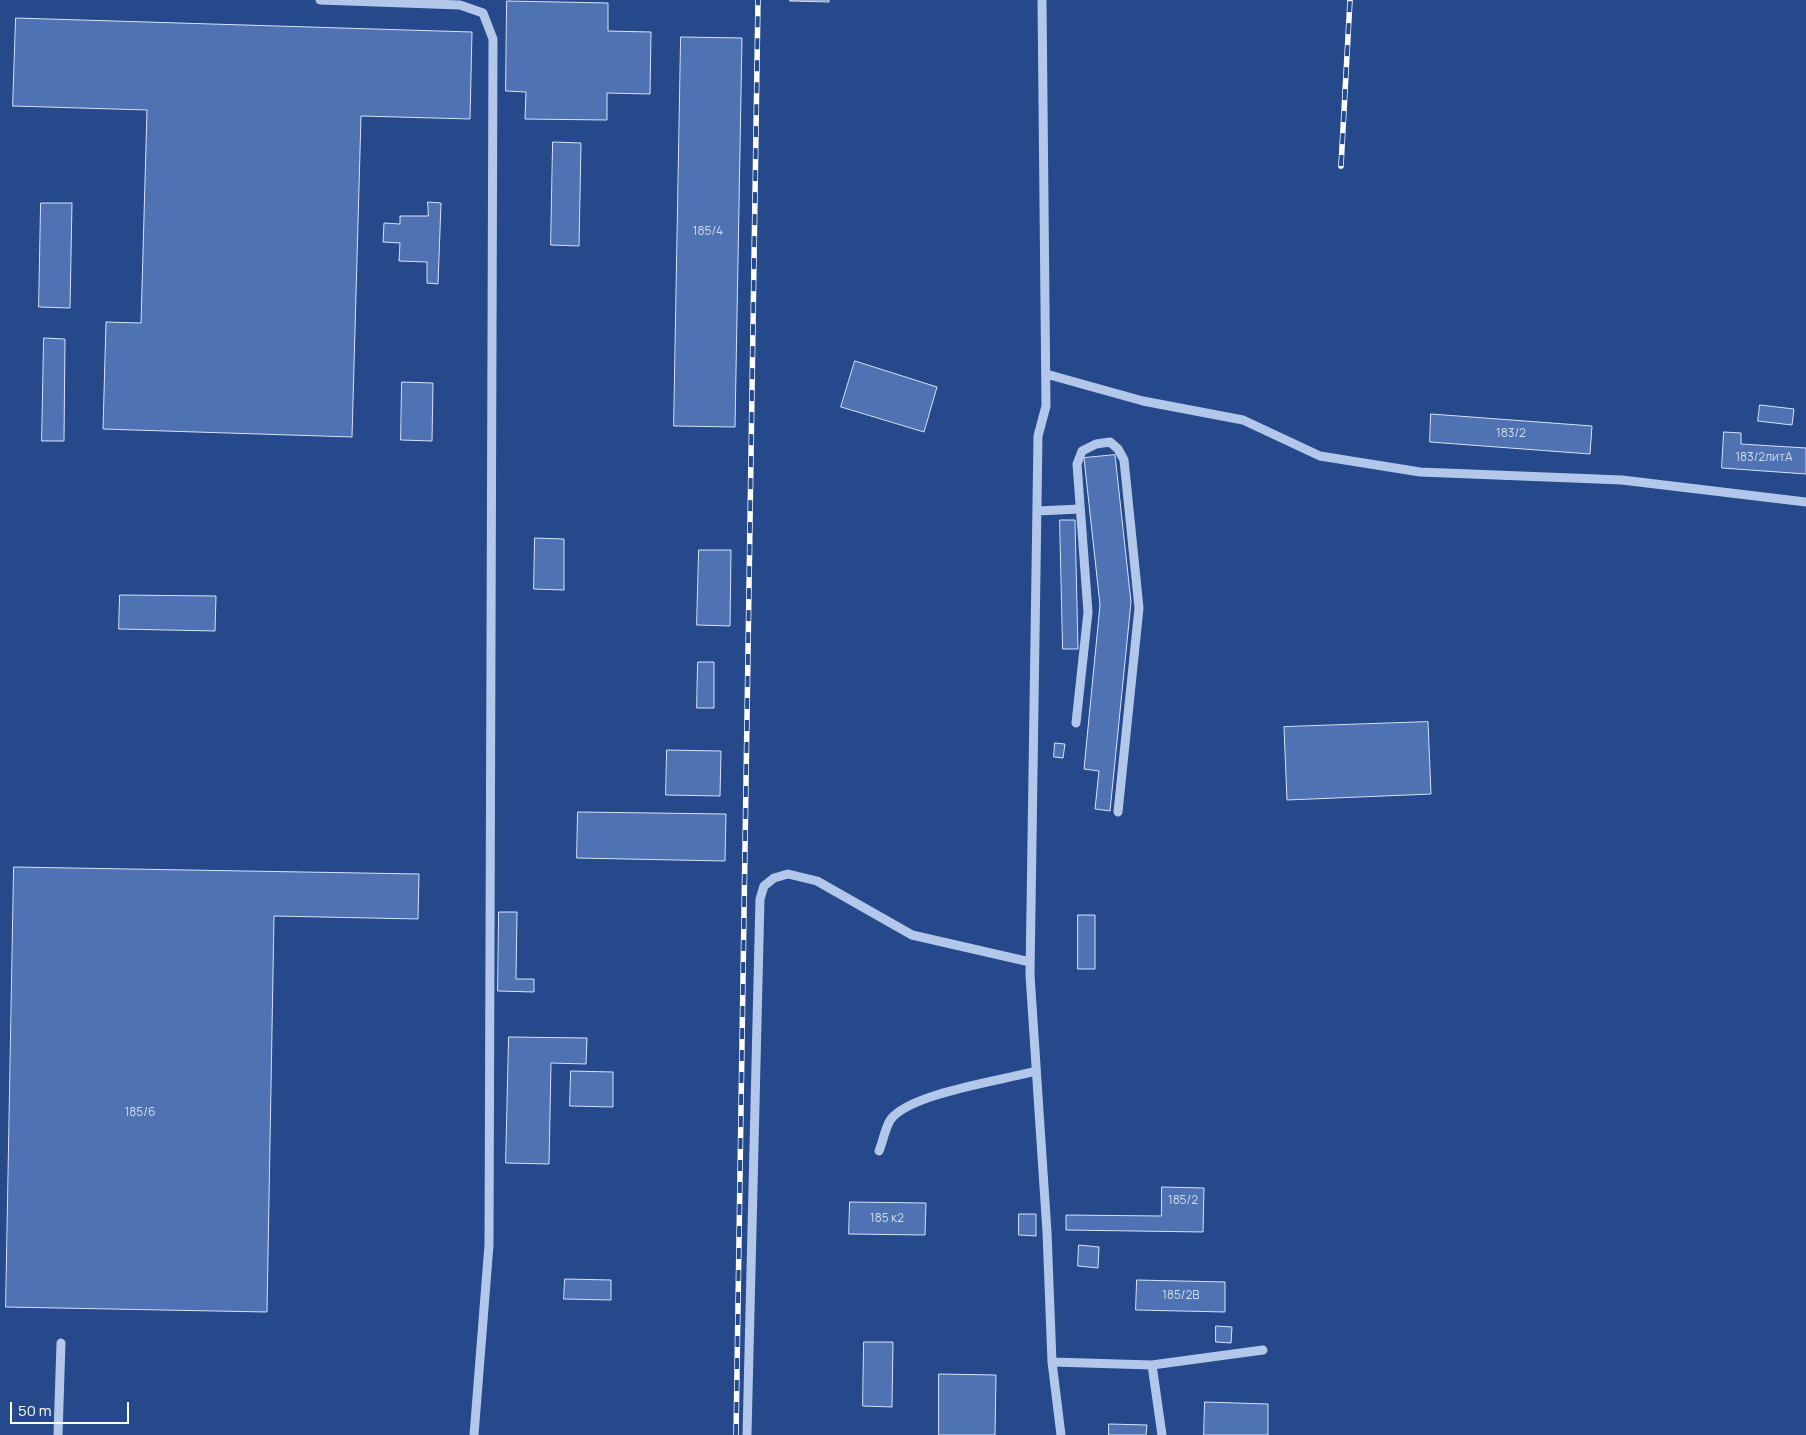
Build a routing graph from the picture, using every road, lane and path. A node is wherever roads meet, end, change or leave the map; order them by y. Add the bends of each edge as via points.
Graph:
1 (320, 0) edge
2 (1042, 0) edge
3 (1046, 374) junction
4 (1806, 502) edge
5 (1080, 509) junction
6 (1037, 511) junction
7 (1076, 723) dead end
8 (1118, 812) dead end
9 (1030, 962) junction
10 (1036, 1071) junction
11 (879, 1151) dead end
12 (61, 1344) dead end
13 (1263, 1350) dead end
14 (1052, 1362) junction
15 (1152, 1365) junction
16 (58, 1435) edge
17 (474, 1435) edge
18 (747, 1435) edge
19 (1061, 1435) edge
20 (1162, 1435) edge

1 - 17 lane via 460,5 483,13 493,39 488,1245
2 - 3 lane
3 - 4 lane via 1143,401 1244,420 1320,456 1420,472 1622,480
3 - 6 lane via 1046,406 1038,436
5 - 6 lane
5 - 7 lane via 1088,612
5 - 8 lane via 1076,464 1082,451 1110,442 1124,460 1139,608
6 - 9 lane
9 - 10 lane
9 - 18 lane via 912,935 818,880 788,874 774,878 764,886 760,899
10 - 11 lane via 938,1094 906,1109 892,1119
10 - 14 lane
12 - 16 lane
13 - 15 lane
14 - 15 lane
14 - 19 lane
15 - 20 lane

